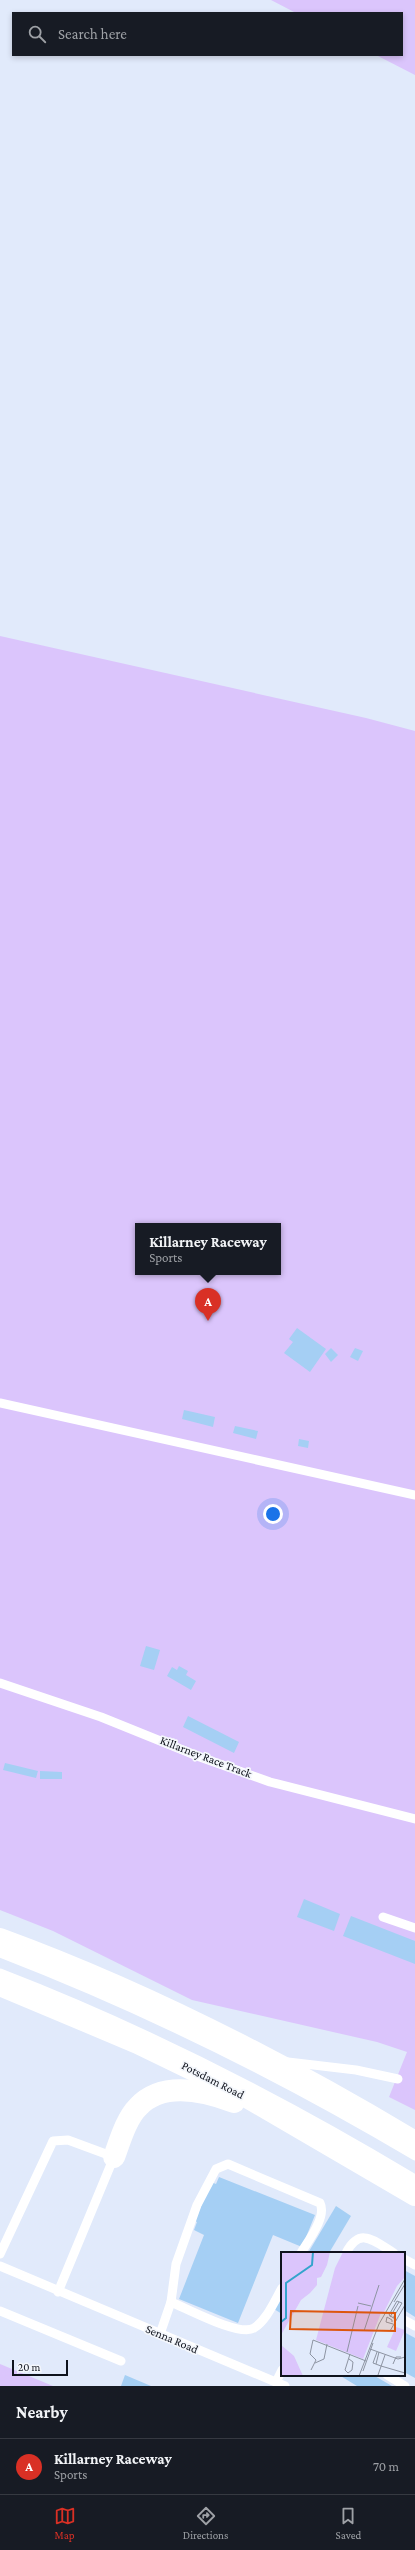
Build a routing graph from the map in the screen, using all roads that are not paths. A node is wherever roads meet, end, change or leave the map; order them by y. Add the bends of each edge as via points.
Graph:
1 (0, 1403) edge
2 (415, 1495) edge
3 (0, 1683) edge
4 (415, 1819) edge
5 (383, 1917) dead end
6 (415, 1928) edge
7 (0, 1939) edge
8 (0, 1953) edge
9 (0, 1973) edge
10 (0, 1985) edge
11 (273, 2060) junction
12 (398, 2079) dead end
13 (295, 2125) junction
14 (415, 2142) edge
15 (415, 2156) edge
16 (114, 2157) junction
17 (415, 2178) edge
18 (415, 2195) edge
19 (302, 2252) edge
20 (347, 2252) edge
21 (392, 2252) edge
22 (0, 2254) edge
23 (405, 2259) edge
24 (415, 2265) edge
25 (0, 2266) edge
26 (281, 2290) edge
27 (58, 2292) junction
28 (171, 2302) junction
29 (0, 2311) edge
30 (405, 2321) edge
31 (415, 2326) edge
32 (160, 2334) junction
33 (121, 2361) dead end
34 (281, 2372) edge
35 (389, 2376) edge
36 (276, 2382) junction
37 (285, 2386) edge
38 (405, 2386) edge

1 - 2 lane
3 - 4 lane, Killarney Race Track via 101,1717 270,1782
5 - 6 lane
7 - 11 main road via 144,1999
8 - 15 lane via 80,1984 245,2061
9 - 17 lane via 72,2001 232,2075
10 - 13 main road, Potsdam Road via 138,2043 235,2090
11 - 12 lane via 356,2070
11 - 14 main road
13 - 16 main road via 216,2096 191,2090 172,2091 151,2097 138,2107
13 - 18 main road, Potsdam Road
16 - 22 lane via 68,2140 53,2141
16 - 27 lane
19 - 28 lane via 318,2222 322,2210 320,2203 228,2164 220,2165 197,2205 176,2264
20 - 21 lane via 354,2240 362,2237
23 - 24 lane
25 - 27 lane, Senna Road
26 - 28 lane via 258,2325 242,2331
27 - 32 lane, Senna Road
28 - 32 lane
29 - 33 lane
30 - 31 lane
32 - 36 lane, Senna Road
34 - 36 lane
35 - 38 lane
36 - 37 lane, Senna Road

